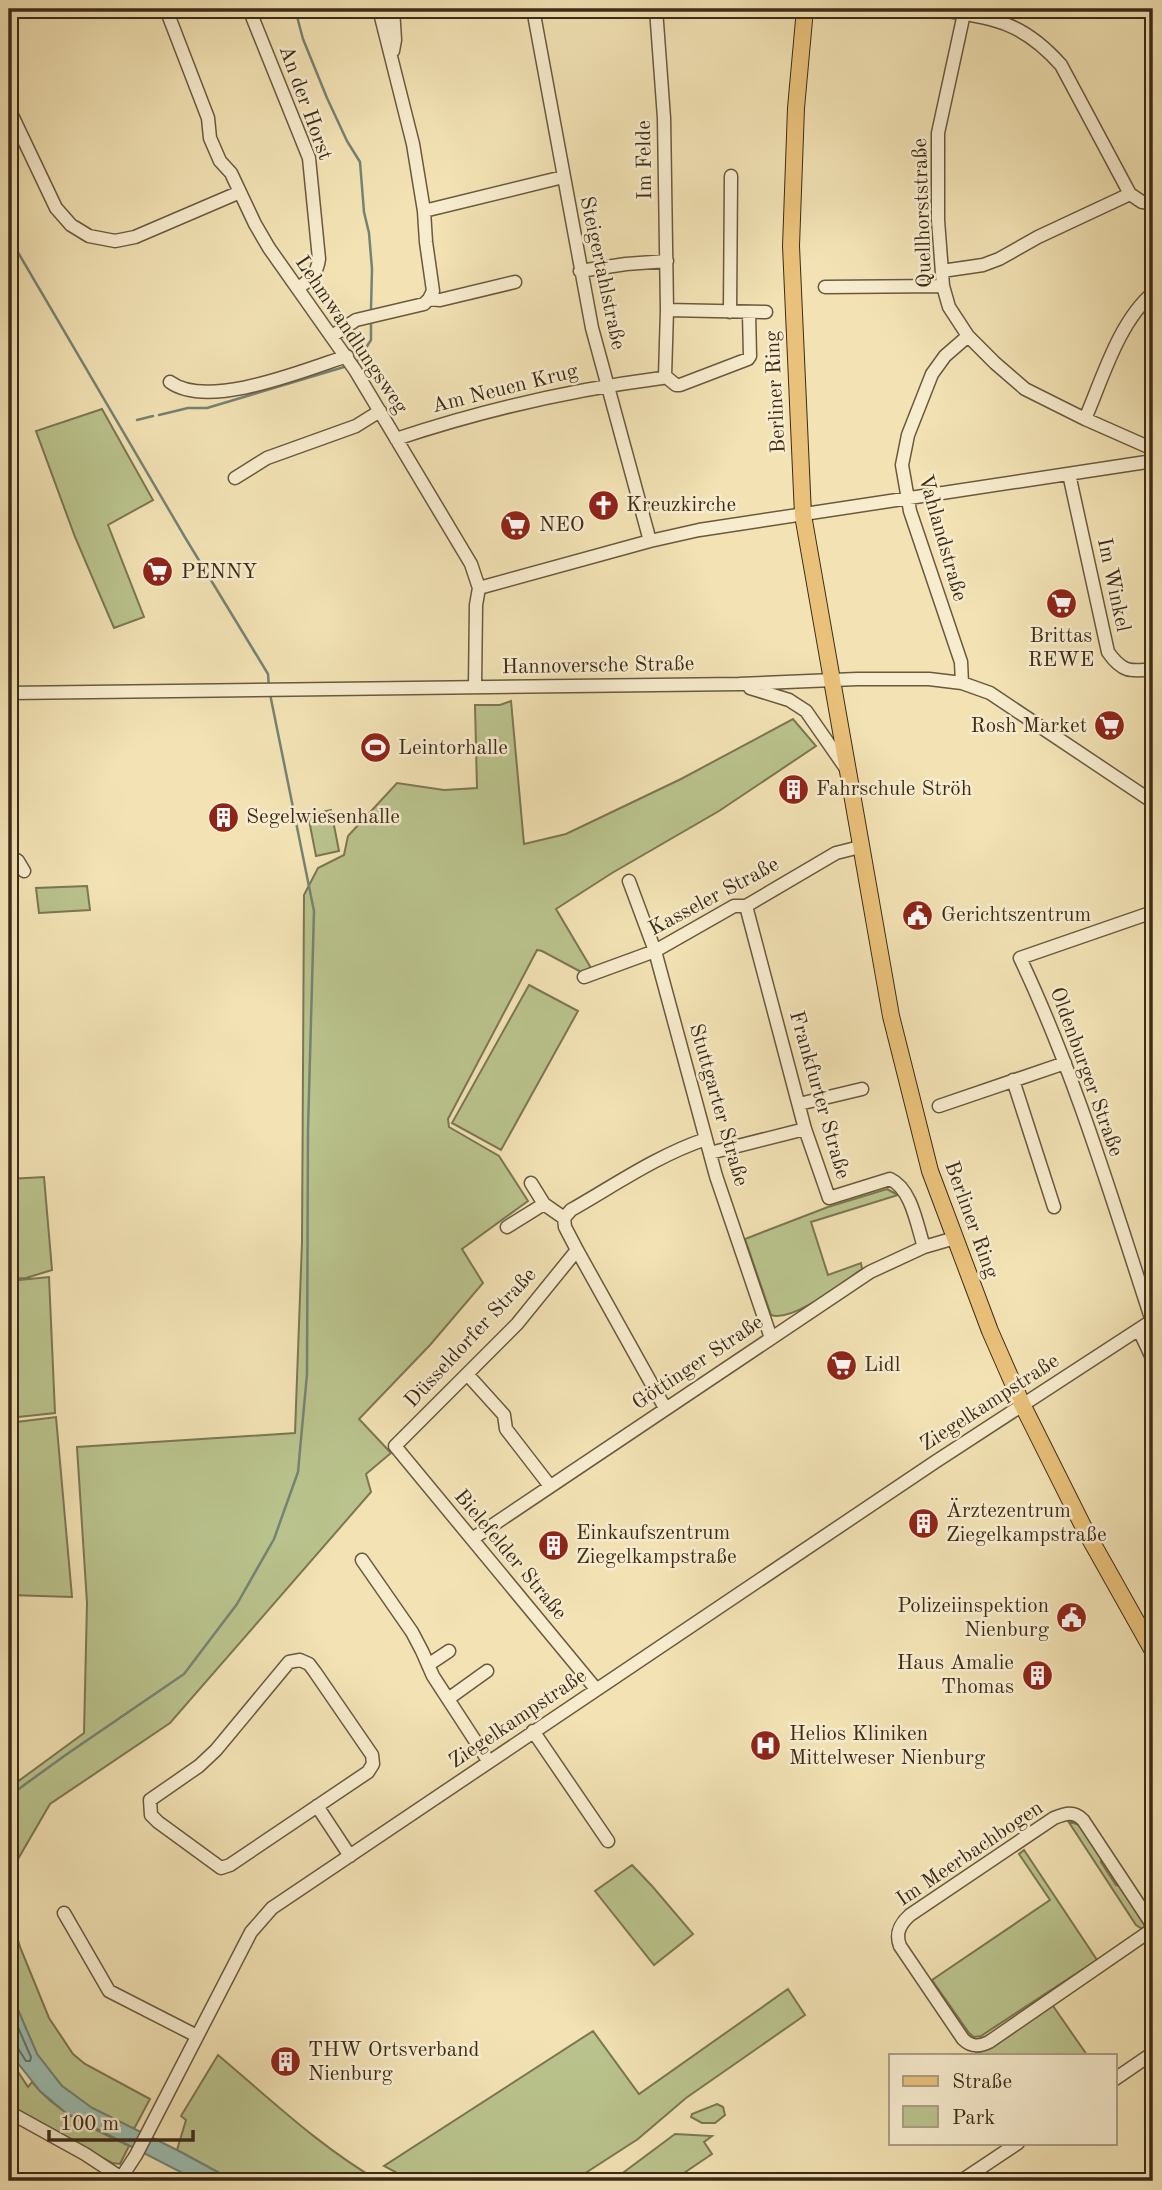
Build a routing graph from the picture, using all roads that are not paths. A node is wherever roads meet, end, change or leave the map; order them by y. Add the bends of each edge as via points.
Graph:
1 (22, 9) edge
2 (166, 9) edge
3 (249, 9) edge
4 (379, 9) edge
5 (393, 9) edge
6 (533, 9) edge
7 (656, 9) edge
8 (804, 9) edge
9 (937, 9) edge
10 (964, 11) edge
11 (9, 13) edge
12 (392, 54) junction
13 (9, 109) edge
14 (731, 176) dead end
15 (563, 177) junction
16 (240, 192) junction
17 (1130, 194) junction
18 (1153, 203) edge
19 (424, 211) junction
20 (667, 261) junction
21 (580, 271) junction
22 (942, 271) junction
23 (515, 282) dead end
24 (943, 286) junction
25 (825, 287) dead end
26 (298, 288) junction
27 (1153, 293) edge
28 (429, 299) junction
29 (667, 310) junction
30 (730, 312) junction
31 (766, 312) dead end
32 (749, 313) junction
33 (332, 336) junction
34 (968, 336) junction
35 (346, 356) junction
36 (665, 376) junction
37 (170, 382) dead end
38 (607, 385) junction
39 (380, 411) junction
40 (1085, 419) junction
41 (396, 439) junction
42 (1153, 449) edge
43 (1153, 461) edge
44 (1069, 474) junction
45 (235, 478) dead end
46 (908, 499) junction
47 (803, 515) junction
48 (650, 541) junction
49 (479, 588) junction
50 (1153, 669) edge
51 (832, 680) junction
52 (962, 683) junction
53 (739, 684) junction
54 (475, 687) junction
55 (9, 693) edge
56 (847, 770) junction
57 (1153, 802) edge
58 (860, 847) junction
59 (9, 855) edge
60 (24, 872) dead end
61 (629, 881) dead end
62 (746, 906) junction
63 (1153, 912) edge
64 (655, 951) junction
65 (584, 977) dead end
66 (1065, 1063) junction
67 (1013, 1080) junction
68 (862, 1089) dead end
69 (799, 1104) junction
70 (939, 1106) dead end
71 (805, 1129) junction
72 (706, 1139) junction
73 (710, 1153) junction
74 (531, 1184) dead end
75 (544, 1204) junction
76 (1054, 1207) dead end
77 (564, 1218) junction
78 (507, 1227) dead end
79 (955, 1238) junction
80 (924, 1247) junction
81 (577, 1251) junction
82 (1153, 1320) edge
83 (1139, 1329) junction
84 (771, 1338) junction
85 (1153, 1360) edge
86 (467, 1374) junction
87 (1022, 1404) junction
88 (665, 1408) junction
89 (395, 1446) joint
90 (550, 1486) junction
91 (472, 1539) junction
92 (362, 1560) dead end
93 (449, 1651) dead end
94 (1153, 1651) edge
95 (428, 1665) junction
96 (487, 1671) dead end
97 (596, 1689) junction
98 (448, 1699) junction
99 (533, 1731) junction
100 (489, 1762) junction
101 (317, 1806) junction
102 (608, 1841) dead end
103 (350, 1856) junction
104 (64, 1913) dead end
105 (1153, 1928) edge
106 (197, 2036) junction
107 (1153, 2053) edge
108 (1116, 2078) edge
109 (9, 2112) edge
110 (1016, 2144) edge
111 (123, 2180) edge
112 (961, 2181) edge

1 - 11 street
2 - 16 street, Lehmwandlungsweg via 208,118 210,138
3 - 26 street, An der Horst via 309,158 319,259 318,269
4 - 12 street
5 - 12 street via 396,40
6 - 15 street, Steigertahlstraße
7 - 20 street, Im Felde
8 - 47 main road, Berliner Ring via 791,246
9 - 10 street
10 - 17 street via 1017,28 1048,50 1061,65
10 - 22 street, Quellhorststraße via 938,133
12 - 19 street
13 - 16 street via 56,208 89,236 115,241 135,237
14 - 30 street
15 - 19 street
15 - 21 street, Steigertahlstraße
16 - 26 street, Lehmwandlungsweg via 262,236
17 - 18 street
17 - 22 street via 999,259
19 - 28 street via 433,291
20 - 21 street
20 - 29 street, Im Felde
21 - 38 street, Steigertahlstraße
22 - 24 street, Quellhorststraße
23 - 28 street
24 - 25 street
24 - 34 street, Quellhorststraße via 949,307
26 - 33 street, Lehmwandlungsweg
27 - 40 street via 1124,328
28 - 33 street via 356,320
29 - 30 street
29 - 36 street
30 - 32 street
31 - 32 street
32 - 36 street, Am Neuen Krug via 748,359 680,386
33 - 35 street, Lehmwandlungsweg
34 - 40 street, Quellhorststraße via 1025,388
34 - 46 street, Vahlandstraße via 936,367 912,422 902,456
35 - 37 street via 222,392 197,392
35 - 39 street, Lehmwandlungsweg
36 - 38 street, Am Neuen Krug
38 - 41 street, Am Neuen Krug via 517,403
38 - 48 street, Steigertahlstraße
39 - 41 street, Lehmwandlungsweg
39 - 45 street via 356,426 267,458
40 - 42 street, Quellhorststraße
41 - 49 street, Lehmwandlungsweg via 471,564
43 - 44 street
44 - 46 street
44 - 50 street, Im Winkel via 1108,652 1126,670
46 - 47 street
46 - 52 street, Vahlandstraße via 961,662
47 - 48 street
47 - 51 main road, Berliner Ring
48 - 49 street
49 - 54 street, Lehmwandlungsweg
51 - 52 street, Hannoversche Straße
51 - 53 street, Hannoversche Straße
51 - 56 main road, Berliner Ring
52 - 57 street, Hannoversche Straße via 1002,700
53 - 54 street, Hannoversche Straße
53 - 56 street, Berliner Ring via 789,700 806,711
54 - 55 street, Hannoversche Straße
56 - 58 main road, Berliner Ring
58 - 62 street, Kasseler Straße via 836,853
58 - 79 main road, Berliner Ring via 891,1016 930,1171
59 - 60 street
61 - 64 street, Stuttgarter Straße
62 - 64 street, Kasseler Straße via 734,906
62 - 69 street, Frankfurter Straße
63 - 66 street, Oldenburger Straße via 1020,958
64 - 65 street, Kasseler Straße
64 - 72 street, Stuttgarter Straße
66 - 67 street
66 - 82 street, Oldenburger Straße
67 - 70 street
67 - 76 street
68 - 69 street
69 - 71 street, Frankfurter Straße
71 - 73 street
71 - 80 street, Frankfurter Straße via 829,1198 890,1179 899,1183
72 - 73 street, Stuttgarter Straße
72 - 77 street via 646,1167
73 - 84 street, Stuttgarter Straße
74 - 75 street
75 - 77 street
75 - 78 street
77 - 81 street
79 - 80 street, Göttinger Straße
79 - 87 main road, Berliner Ring
80 - 84 street, Göttinger Straße via 870,1272
81 - 86 street, Düsseldorfer Straße via 517,1324
81 - 88 street
82 - 83 street, Ziegelkampstraße
83 - 85 street
83 - 87 street, Ziegelkampstraße
84 - 88 street, Göttinger Straße
86 - 89 street, Düsseldorfer Straße
86 - 90 street via 504,1415 506,1429
87 - 94 main road, Berliner Ring
87 - 97 street, Ziegelkampstraße
88 - 90 street, Göttinger Straße
89 - 91 street, Bielefelder Straße
90 - 91 street, Göttinger Straße
91 - 97 street, Bielefelder Straße
92 - 95 street via 412,1632
93 - 95 street
95 - 98 street
96 - 98 street
97 - 99 street, Ziegelkampstraße
98 - 100 street
99 - 100 street, Ziegelkampstraße
99 - 102 street
100 - 103 street, Ziegelkampstraße
101 - 101 street via 221,1868 158,1822 151,1815 150,1800 199,1766 289,1662 300,1660 309,1664 372,1755 368,1772
101 - 103 street
103 - 106 street, Ziegelkampstraße via 262,1919
104 - 106 street via 109,1991
105 - 105 street, Im Meerbachbogen via 1083,1821 1069,1813 1054,1818 910,1915 900,1926 898,1939 963,2039 980,2046
106 - 111 street, Ziegelkampstraße
107 - 108 street
109 - 111 street, Ziegelkampstraße
110 - 112 street

